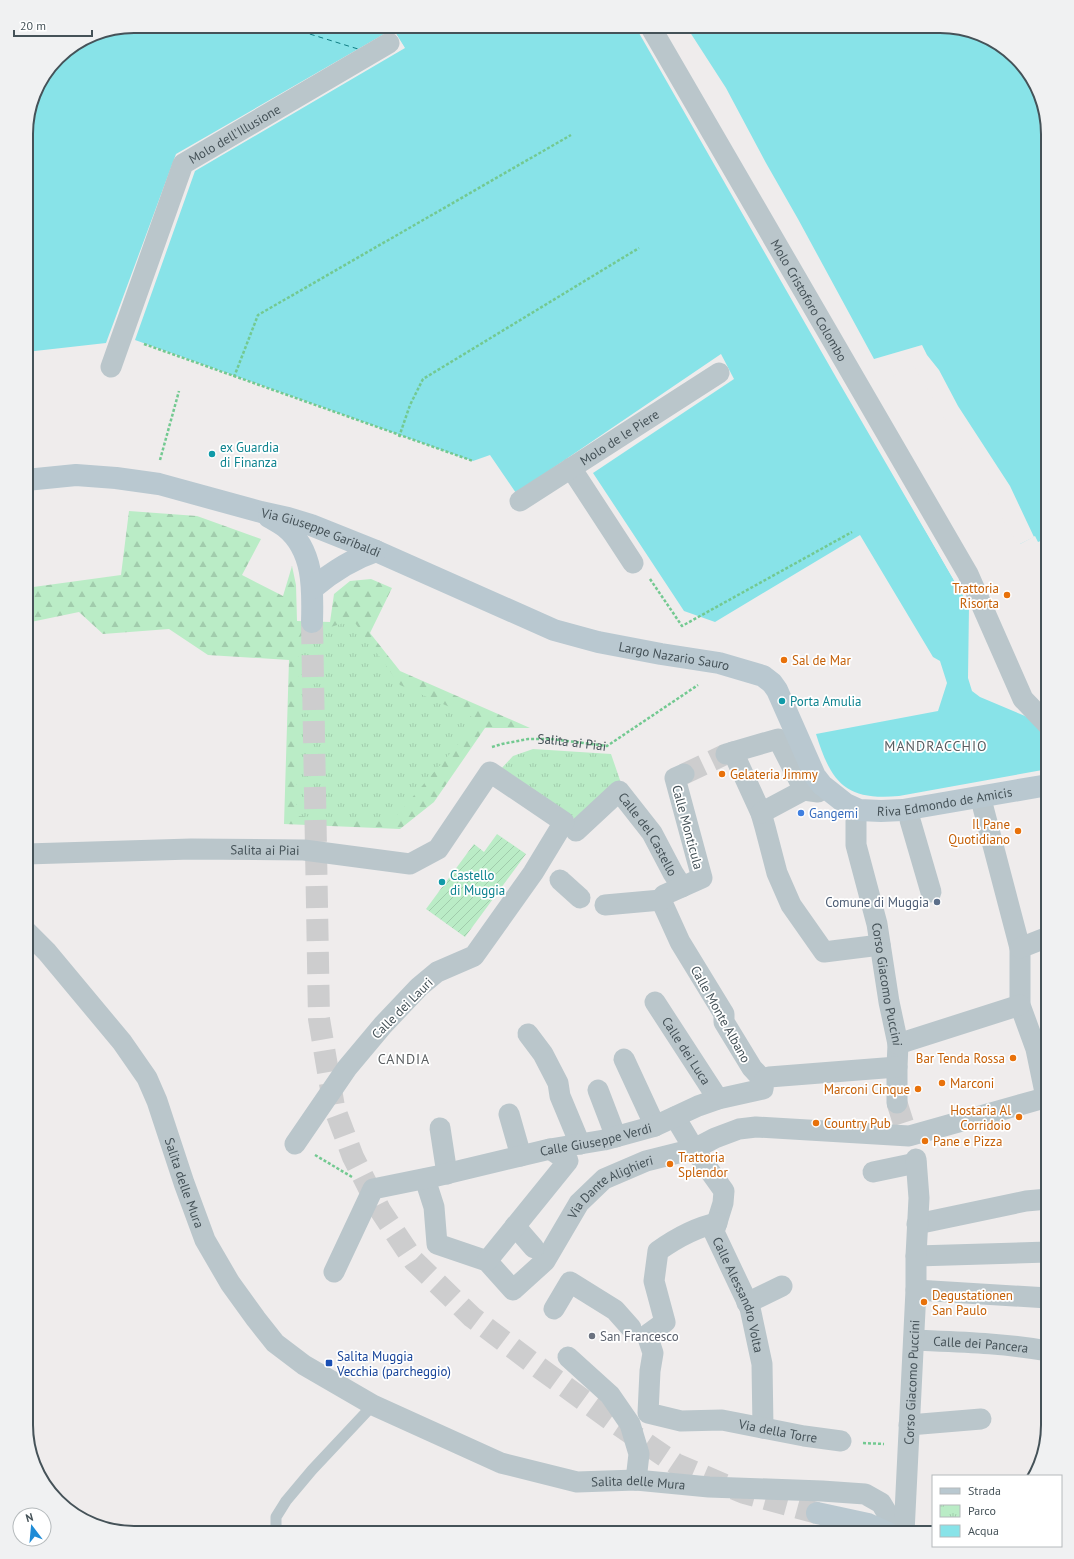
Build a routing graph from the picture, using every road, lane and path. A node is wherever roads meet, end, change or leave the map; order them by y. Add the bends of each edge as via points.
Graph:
1 (654, 33) edge
2 (389, 43) dead end
3 (571, 135) dead end
4 (639, 248) dead end
5 (142, 343) dead end
6 (111, 367) dead end
7 (719, 373) dead end
8 (234, 377) dead end
9 (179, 391) dead end
10 (399, 437) dead end
11 (473, 461) dead end
12 (160, 462) dead end
13 (571, 468) junction
14 (33, 479) edge
15 (520, 501) dead end
16 (261, 512) junction
17 (852, 532) dead end
18 (376, 551) junction
19 (640, 568) joint
20 (313, 588) junction
21 (312, 622) tunnel mouth
22 (554, 630) joint
23 (703, 682) dead end
24 (782, 701) joint
25 (1041, 717) edge
26 (488, 749) dead end
27 (490, 772) joint
28 (684, 774) tunnel mouth
29 (1041, 786) edge
30 (983, 807) dead end
31 (763, 820) junction
32 (910, 820) dead end
33 (856, 821) dead end
34 (576, 831) dead end
35 (33, 854) edge
36 (549, 870) junction
37 (682, 888) junction
38 (931, 892) dead end
39 (580, 898) dead end
40 (661, 900) junction
41 (605, 905) dead end
42 (33, 938) edge
43 (1041, 940) edge
44 (880, 945) junction
45 (1020, 948) junction
46 (655, 1002) dead end
47 (1020, 1006) junction
48 (528, 1034) dead end
49 (1039, 1035) edge
50 (898, 1044) junction
51 (1041, 1050) edge
52 (624, 1059) dead end
53 (896, 1067) junction
54 (764, 1081) junction
55 (598, 1090) dead end
56 (718, 1099) junction
57 (1041, 1099) edge
58 (897, 1103) tunnel mouth
59 (509, 1114) dead end
60 (676, 1117) junction
61 (655, 1126) junction
62 (440, 1128) dead end
63 (616, 1137) junction
64 (295, 1144) joint
65 (580, 1144) junction
66 (911, 1146) junction
67 (550, 1149) junction
68 (694, 1149) junction
69 (521, 1156) junction
70 (873, 1172) dead end
71 (447, 1174) junction
72 (425, 1179) junction
73 (373, 1189) junction
74 (1041, 1200) edge
75 (717, 1223) junction
76 (917, 1224) junction
77 (515, 1226) junction
78 (534, 1248) dead end
79 (1041, 1252) edge
80 (916, 1256) junction
81 (487, 1261) junction
82 (334, 1272) dead end
83 (782, 1286) dead end
84 (916, 1290) junction
85 (1041, 1298) edge
86 (747, 1303) junction
87 (554, 1308) dead end
88 (637, 1330) junction
89 (914, 1340) junction
90 (1041, 1350) edge
91 (568, 1357) dead end
92 (373, 1404) junction
93 (981, 1419) dead end
94 (909, 1425) junction
95 (763, 1428) junction
96 (841, 1441) joint
97 (909, 1447) junction
98 (636, 1480) junction
99 (817, 1513) tunnel mouth
100 (276, 1526) edge
101 (872, 1526) edge
102 (895, 1526) edge
103 (904, 1526) edge

1 - 25 street, Molo Cristoforo Colombo via 968,574 1024,699
2 - 6 street, Molo dell'Illusione via 183,164
3 - 8 path via 258,315
4 - 10 path via 423,379 410,405
5 - 11 path
7 - 13 street, Molo de le Piere
9 - 12 path
13 - 15 street, Molo de le Piere
13 - 19 street
14 - 16 main road, Via Giuseppe Garibaldi via 76,475 159,484
16 - 18 main road, Via Giuseppe Garibaldi via 311,525
16 - 20 main road via 285,527 299,543 309,566
17 - 19 path via 682,626
18 - 20 main road via 344,565
18 - 22 main road, Via Giuseppe Garibaldi
20 - 21 main road
22 - 24 main road, Largo Nazario Sauro via 598,642 719,663 762,676 772,682
23 - 26 path, Salita ai Piai via 607,746 551,739 502,744
24 - 29 main road, Riva Edmondo de Amicis via 815,776 826,789 859,810 903,810
27 - 35 street, Salita ai Piai via 438,850 410,864 304,850 191,849
27 - 36 street, Calle dei Lauri via 564,822
28 - 37 street, Calle Monticula via 675,778 702,878
30 - 45 street
31 - 31 street via 729,753 778,739 812,791
31 - 44 street via 777,873 791,905 824,952
32 - 38 street
33 - 44 street, Corso Giacomo Puccini via 856,845
34 - 37 street, Calle del Castello via 619,791 652,833
36 - 39 street
36 - 64 street, Calle dei Lauri via 474,956 437,972 383,1024 347,1068
37 - 40 street, Calle Monticula via 664,895
40 - 41 street, Calle Monticula
40 - 54 street, Calle Monte Albano via 680,942 724,1014 724,1022 752,1068
42 - 92 street, Salita delle Mura via 122,1042 147,1078 205,1240 230,1283 256,1319 275,1343 304,1365
43 - 45 street
44 - 50 street, Corso Giacomo Puccini
45 - 47 street
46 - 56 street, Calle dei Luca
47 - 49 street
47 - 50 street
48 - 65 street via 543,1054 558,1083 560,1096
49 - 51 street
50 - 53 street, Corso Giacomo Puccini
52 - 61 street
53 - 54 street, Calle Giuseppe Verdi via 769,1077
53 - 58 street, Corso Giacomo Puccini
54 - 56 street, Calle Giuseppe Verdi via 763,1089
55 - 63 street
56 - 60 street, Calle Giuseppe Verdi
57 - 66 street, Via Dante Alighieri
59 - 69 street
60 - 61 street, Calle Giuseppe Verdi
60 - 68 street, Calle Alessandro Volta
61 - 63 street, Calle Giuseppe Verdi
62 - 71 street
63 - 65 street, Calle Giuseppe Verdi
64 - 73 path
65 - 67 street, Calle Giuseppe Verdi
66 - 68 street, Via Dante Alighieri via 756,1127 739,1129
66 - 70 street
66 - 76 street, Corso Giacomo Puccini via 919,1198
67 - 69 street, Calle Giuseppe Verdi
67 - 77 street via 568,1162
68 - 75 street, Calle Alessandro Volta via 724,1190
68 - 81 street, Via Dante Alighieri via 646,1161 604,1179 579,1203 545,1261 513,1290
69 - 71 street, Calle Giuseppe Verdi
71 - 72 street, Calle Giuseppe Verdi
72 - 73 street, Calle Giuseppe Verdi
72 - 81 street via 434,1208 437,1244
73 - 82 street
74 - 76 street
75 - 86 street, Calle Alessandro Volta via 714,1232
75 - 88 street via 658,1250 654,1281 665,1322
76 - 80 street, Corso Giacomo Puccini
77 - 78 street
77 - 81 street
79 - 80 street
80 - 84 street, Corso Giacomo Puccini
83 - 86 street
84 - 85 street
84 - 89 street, Corso Giacomo Puccini
86 - 95 street, Calle Alessandro Volta via 762,1364
87 - 88 street via 570,1282 615,1310
88 - 95 street, Via della Torre via 653,1353 648,1413 681,1421 722,1420
89 - 90 street, Calle dei Pancera via 984,1343
89 - 94 street, Corso Giacomo Puccini
91 - 98 street via 610,1395 630,1424 639,1454
92 - 98 street, Salita delle Mura via 501,1464 577,1482
92 - 100 lane via 286,1501 276,1517
93 - 94 street
94 - 97 street, Corso Giacomo Puccini
95 - 96 street, Via della Torre
96 - 97 path
97 - 103 street, Corso Giacomo Puccini
98 - 102 street, Salita delle Mura via 709,1488 865,1494 881,1503
99 - 101 main road

